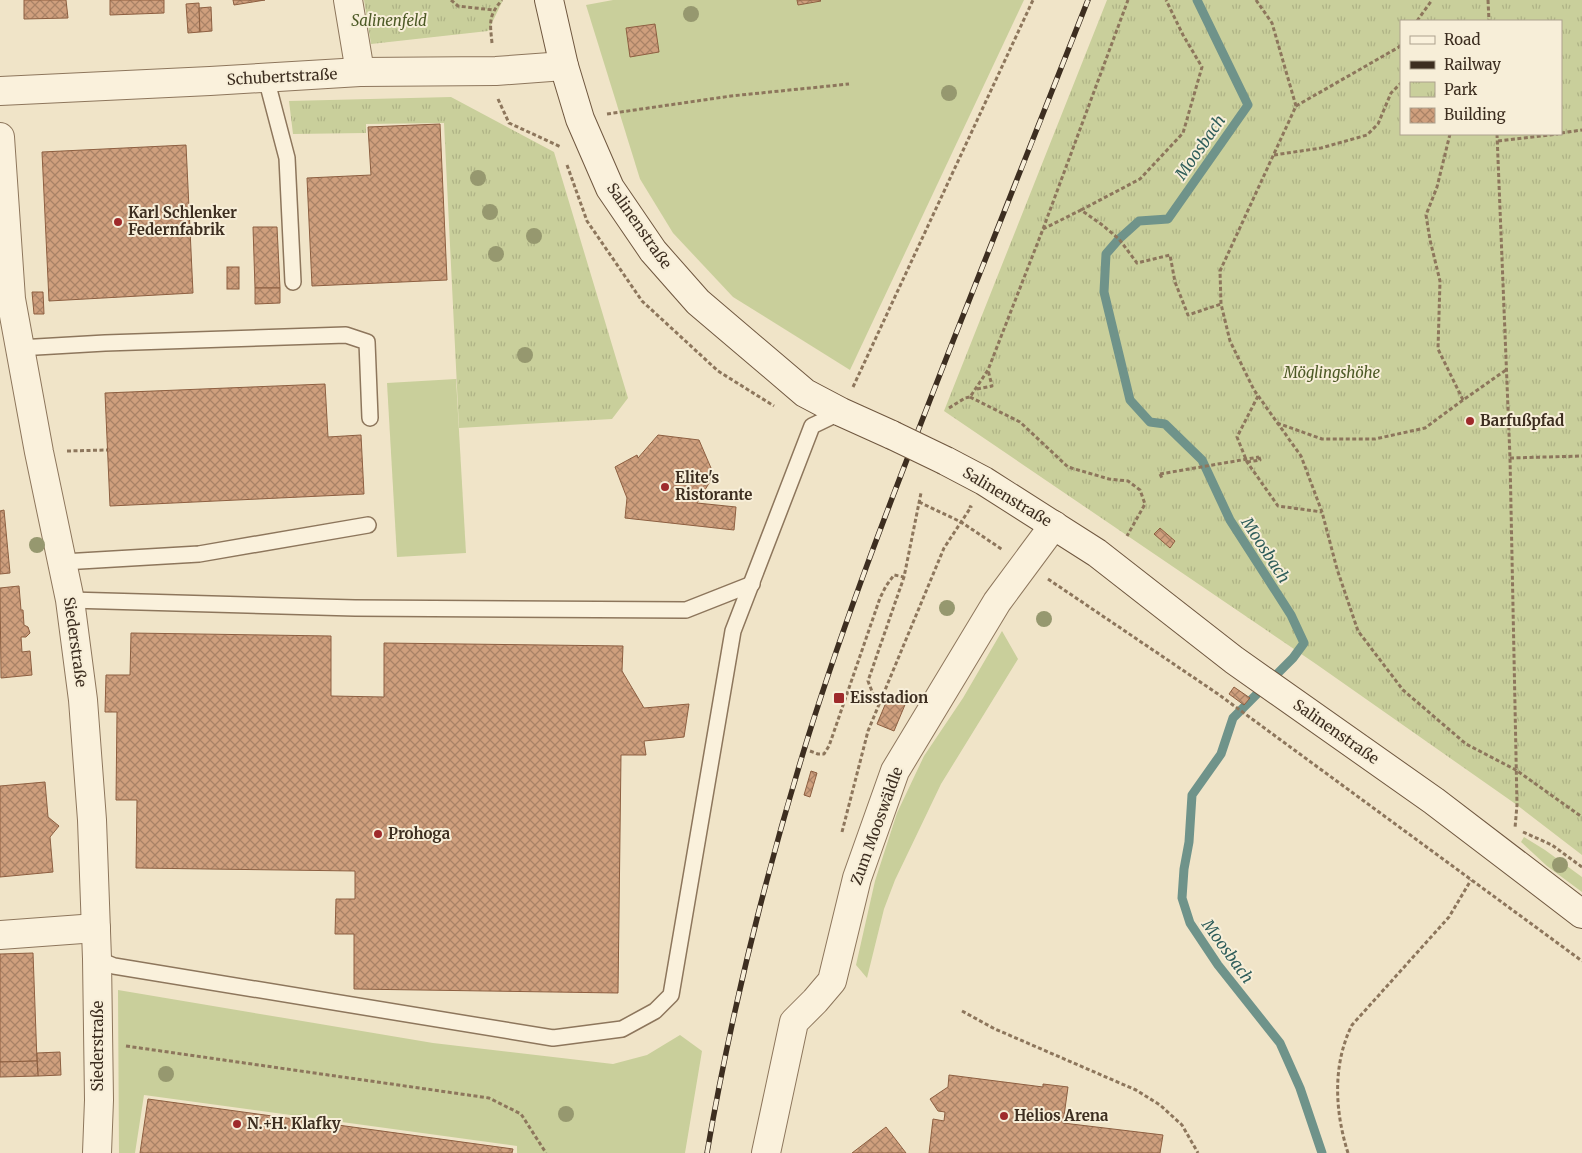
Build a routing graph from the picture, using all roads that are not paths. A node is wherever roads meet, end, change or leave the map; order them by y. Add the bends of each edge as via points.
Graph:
1 (348, 0) edge
2 (550, 0) edge
3 (564, 66) junction
4 (360, 72) junction
5 (266, 78) junction
6 (0, 91) edge
7 (0, 137) edge
8 (293, 282) dead end
9 (19, 348) junction
10 (841, 412) junction
11 (370, 418) dead end
12 (368, 525) dead end
13 (1054, 525) junction
14 (62, 562) junction
15 (752, 584) junction
16 (70, 600) junction
17 (1582, 914) edge
18 (96, 928) junction
19 (0, 935) edge
20 (97, 959) junction
21 (97, 1153) edge
22 (766, 1153) edge

1 - 4 street
2 - 3 street, Salinenstraße
3 - 4 street, Schubertstraße via 496,71
3 - 10 street, Salinenstraße via 580,119 610,188 653,251 698,302 805,393
4 - 5 street, Schubertstraße
5 - 6 street, Schubertstraße
5 - 8 lane via 287,158
7 - 9 street, Siederstraße via 11,299
9 - 11 lane via 346,335 367,342
9 - 14 street, Siederstraße
10 - 13 street, Salinenstraße, bridge via 984,481
10 - 15 lane via 812,426
12 - 14 lane via 199,554
13 - 17 street, Salinenstraße via 1097,553 1234,660 1434,801
13 - 22 street, Zum Mooswäldle via 997,602 895,771 857,878 832,981 794,1022
14 - 16 street, Siederstraße
15 - 16 lane via 686,610 355,608
15 - 20 lane via 733,631 671,994 655,1011 622,1029 553,1038 114,966
16 - 18 street, Siederstraße via 84,709
18 - 19 street
18 - 20 street, Siederstraße
20 - 21 street, Siederstraße

